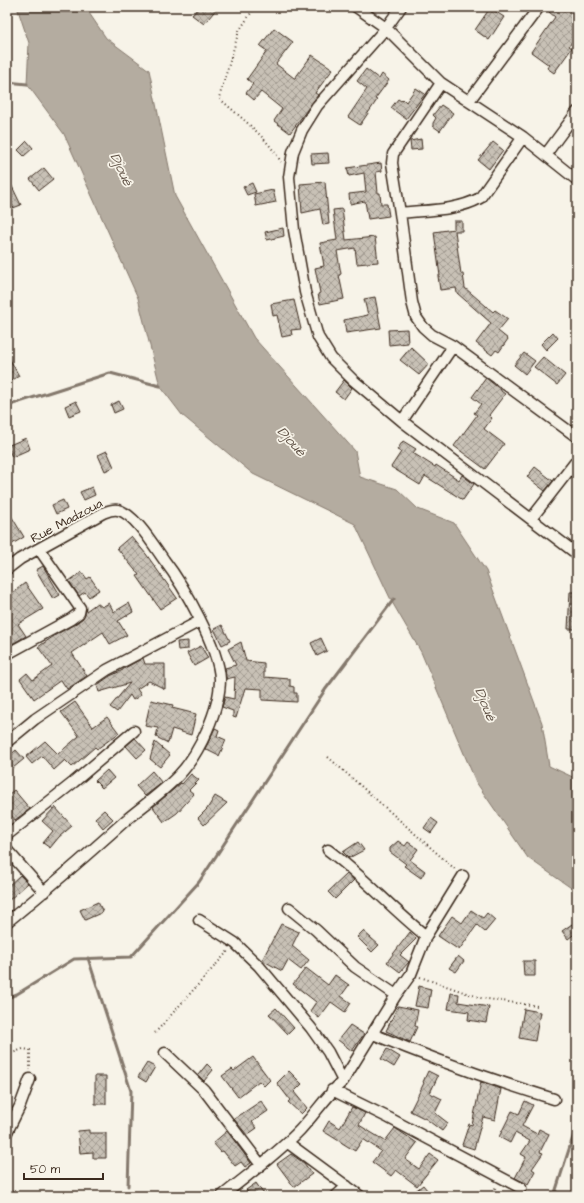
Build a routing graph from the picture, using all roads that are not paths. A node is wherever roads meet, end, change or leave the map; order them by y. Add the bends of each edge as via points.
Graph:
1 (356, 7) edge
2 (401, 7) edge
3 (539, 7) edge
4 (386, 28) junction
5 (441, 83) junction
6 (470, 101) junction
7 (577, 112) edge
8 (523, 137) junction
9 (546, 154) junction
10 (577, 180) edge
11 (400, 213) junction
12 (453, 346) junction
13 (402, 421) junction
14 (577, 437) edge
15 (577, 460) edge
16 (531, 519) junction
17 (39, 549) junction
18 (577, 554) edge
19 (7, 569) edge
20 (200, 621) junction
21 (7, 654) edge
22 (134, 731) dead end
23 (7, 742) edge
24 (7, 835) edge
25 (7, 850) edge
26 (328, 850) dead end
27 (463, 876) road end
28 (44, 892) junction
29 (289, 908) dead end
30 (199, 920) dead end
31 (7, 922) edge
32 (426, 936) junction
33 (396, 995) junction
34 (373, 1034) junction
35 (166, 1053) dead end
36 (30, 1079) road end
37 (343, 1081) junction
38 (332, 1090) junction
39 (554, 1099) dead end
40 (7, 1132) edge
41 (288, 1142) junction
42 (261, 1166) junction
43 (347, 1186) junction
44 (521, 1188) dead end
45 (222, 1196) edge
46 (336, 1196) edge
47 (360, 1196) edge

1 - 4 street
2 - 4 street
3 - 6 street
4 - 5 street
4 - 13 street via 318,106 302,130 293,152 290,177 294,230 305,292 318,337 331,358
5 - 6 street
5 - 11 street via 393,154 392,163
6 - 8 street
7 - 9 street
8 - 9 street
8 - 11 street via 480,198 445,208
9 - 10 street
11 - 12 street via 416,317 432,335
12 - 13 street
12 - 14 street
13 - 16 street
15 - 16 street
16 - 18 street
17 - 19 street, Rue Madzoua
17 - 20 street, Rue Madzoua via 103,513 119,510 142,530 176,576
17 - 21 street via 80,608 80,612
20 - 23 street via 107,670 35,719
20 - 28 street via 217,662 220,680 213,713 195,754 180,775
22 - 24 street
25 - 28 street
26 - 32 street via 346,863 404,919
27 - 32 street
28 - 31 street
29 - 33 street via 355,967
30 - 37 street via 235,943 259,966 311,1028 328,1052
32 - 33 street via 411,974
33 - 34 street
34 - 37 street
34 - 39 street via 425,1056
35 - 42 street via 204,1090
36 - 40 street
37 - 38 street
38 - 41 street via 318,1110
38 - 44 street
41 - 42 street
41 - 43 street
42 - 45 street
43 - 46 street
43 - 47 street

